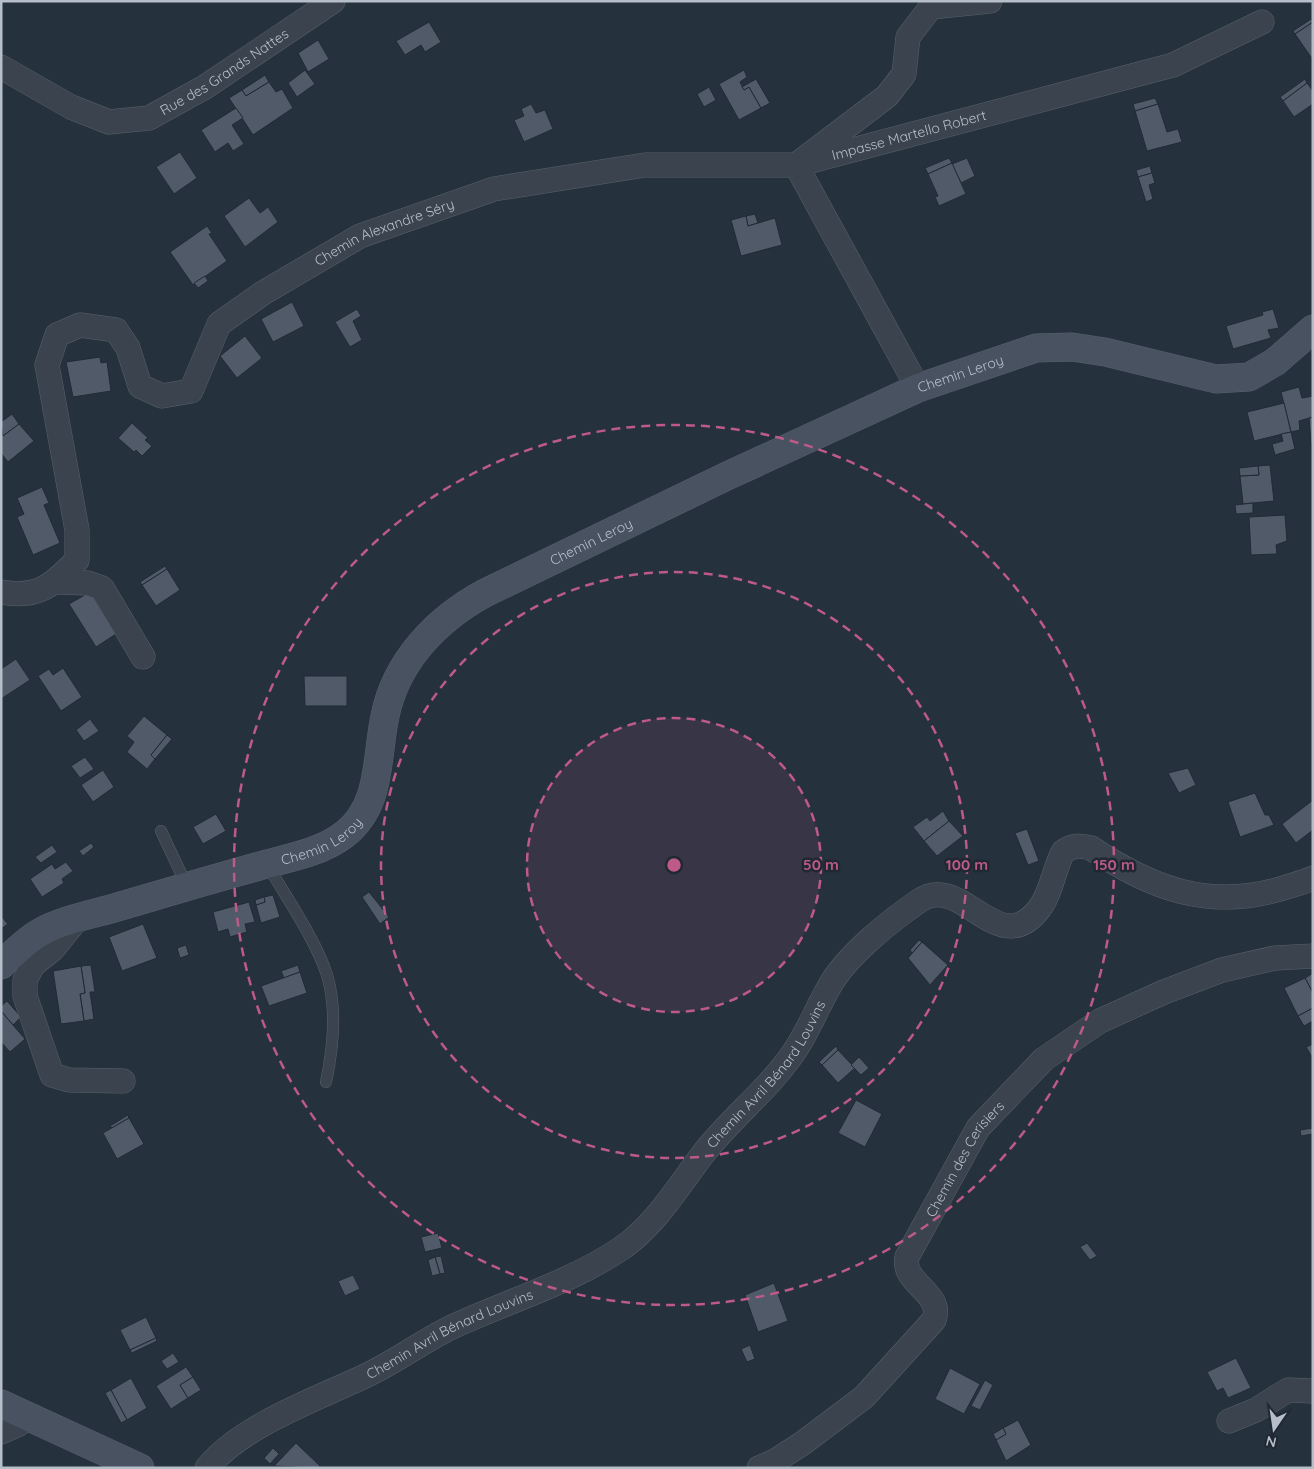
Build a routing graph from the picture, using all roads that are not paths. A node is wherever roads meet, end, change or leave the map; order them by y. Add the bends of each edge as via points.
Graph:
1 (333, 1) edge
2 (990, 1) edge
3 (1262, 22) dead end
4 (1, 67) edge
5 (796, 166) junction
6 (1313, 329) edge
7 (918, 388) junction
8 (56, 582) junction
9 (1, 592) edge
10 (142, 657) dead end
11 (161, 831) dead end
12 (268, 864) junction
13 (1313, 878) edge
14 (187, 886) junction
15 (78, 918) junction
16 (1313, 956) edge
17 (1, 965) edge
18 (123, 1081) dead end
19 (326, 1082) dead end
20 (1313, 1391) edge
21 (13, 1409) edge
22 (1229, 1420) dead end
23 (1, 1432) edge
24 (140, 1468) edge
25 (206, 1468) edge
26 (759, 1468) edge

1 - 4 street, Rue des Grands Nattes via 205,87 149,118 109,122 71,107
2 - 5 street via 931,7 908,37 904,74 887,96
3 - 5 street, Impasse Martello Robert via 1173,65
5 - 7 street
5 - 8 street, Chemin Alexandre Séry via 646,165 504,188 360,236 262,293 220,324 191,391 162,396 140,386 128,348 116,330 80,325 57,335 46,365 77,540 77,560
6 - 7 street, Chemin Leroy via 1275,362 1249,377 1216,379 1105,352 1072,347 1036,348
7 - 12 street, Chemin Leroy via 727,476 467,603 422,642 396,682 385,716 376,779 360,819 344,835 320,849
8 - 9 street, Chemin Alexandre Séry via 32,594
8 - 10 street, Chemin Alexandre Séry via 88,583 102,588
11 - 14 lane
12 - 14 street, Chemin Leroy
12 - 19 lane via 327,974 332,1031
13 - 25 street, Chemin Avril Bénard Louvins via 1261,894 1223,899 1183,893 1144,880 1090,848 1080,846 1063,852 1042,906 1031,920 1014,926 998,924 948,895 938,894 920,900 852,956 834,979 806,1032 784,1064 709,1146 650,1224 624,1247 595,1264 449,1328 381,1369 246,1434
14 - 15 street, Chemin Leroy
15 - 17 street, Chemin Leroy via 40,932
15 - 18 street via 53,949 28,971 25,996 52,1075 69,1080
16 - 26 street, Chemin des Cerisiers via 1275,958 1222,970 1164,992 1100,1020 1044,1059 978,1128 907,1257 908,1273 936,1304 934,1320 864,1397 803,1443
20 - 22 street via 1288,1390 1256,1410
21 - 23 street via 19,1424
21 - 24 street

